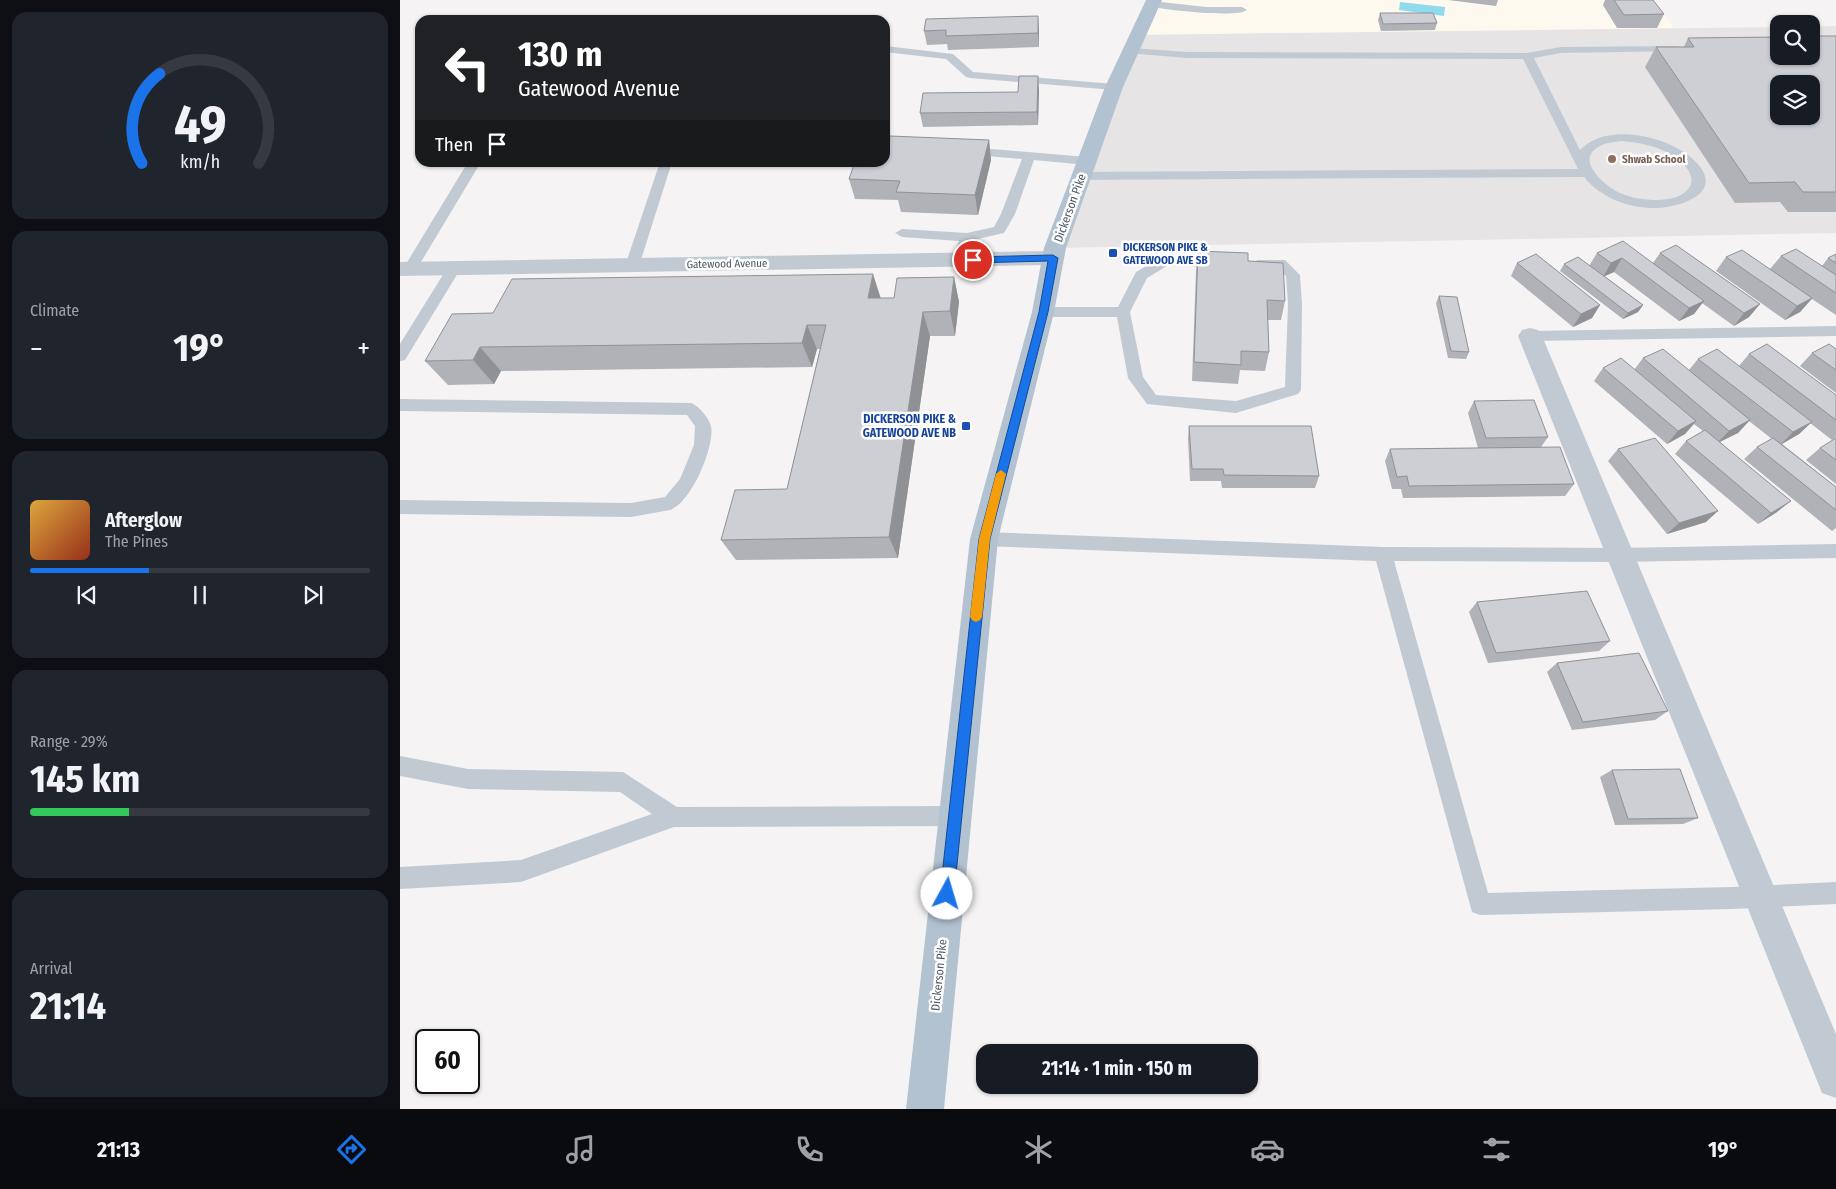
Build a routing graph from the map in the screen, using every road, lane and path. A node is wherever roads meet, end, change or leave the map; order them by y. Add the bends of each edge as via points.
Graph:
1 (1153, 2) edge
2 (1242, 10) dead end
3 (1687, 49) edge
4 (890, 50) edge
5 (1131, 50) junction
6 (1527, 56) junction
7 (1114, 88) junction
8 (1564, 129) junction
9 (1606, 139) junction
10 (951, 150) edge
11 (1029, 157) junction
12 (472, 167) edge
13 (664, 167) edge
14 (1084, 168) junction
15 (1586, 173) junction
16 (902, 234) dead end
17 (967, 237) junction
18 (1053, 258) junction
19 (958, 261) junction
20 (1232, 262) edge
21 (1251, 263) edge
22 (632, 266) junction
23 (454, 268) junction
24 (405, 269) edge
25 (1043, 312) junction
26 (1123, 312) junction
27 (1836, 331) edge
28 (1530, 336) joint
29 (400, 356) edge
30 (400, 405) edge
31 (400, 507) edge
32 (984, 539) junction
33 (1836, 551) edge
34 (1382, 554) junction
35 (1620, 554) junction
36 (400, 766) edge
37 (955, 816) junction
38 (674, 817) junction
39 (400, 878) edge
40 (1836, 893) edge
41 (1761, 897) junction
42 (1836, 1079) edge
43 (925, 1109) edge

1 - 2 lane via 1206,10
1 - 5 main road, Dickerson Pike
3 - 6 lane via 1561,50
4 - 7 lane via 949,56 970,75
5 - 6 lane via 1187,55
5 - 7 main road, Dickerson Pike
6 - 8 lane
7 - 14 main road, Dickerson Pike
8 - 9 lane
8 - 15 lane
9 - 15 lane via 1593,144 1585,152 1582,162
9 - 15 lane via 1640,139 1675,151 1697,172 1700,183 1695,193 1685,200 1669,204 1637,202 1611,193
10 - 11 lane
11 - 14 lane
11 - 17 lane via 999,230
12 - 24 lane
13 - 22 lane
14 - 15 lane
14 - 18 main road, Dickerson Pike
16 - 17 lane
17 - 19 lane
18 - 19 street, Gatewood Avenue
18 - 25 main road, Dickerson Pike
19 - 22 street, Gatewood Avenue
20 - 26 lane via 1164,261 1141,275
21 - 26 lane via 1280,263 1293,275 1293,390 1236,407 1152,400 1136,378
22 - 23 street, Gatewood Avenue
23 - 24 street, Gatewood Avenue
23 - 29 lane
25 - 26 lane
25 - 32 main road, Dickerson Pike
27 - 28 lane
28 - 35 street
30 - 31 lane via 691,409 703,425 702,445 687,484 670,503 631,510
32 - 34 lane
32 - 37 main road, Dickerson Pike
33 - 35 lane
34 - 35 lane
34 - 41 lane via 1480,904
35 - 41 street
36 - 38 lane via 468,779 623,782
37 - 38 lane
37 - 43 main road, Dickerson Pike
38 - 39 lane via 521,871
40 - 41 lane
41 - 42 street

